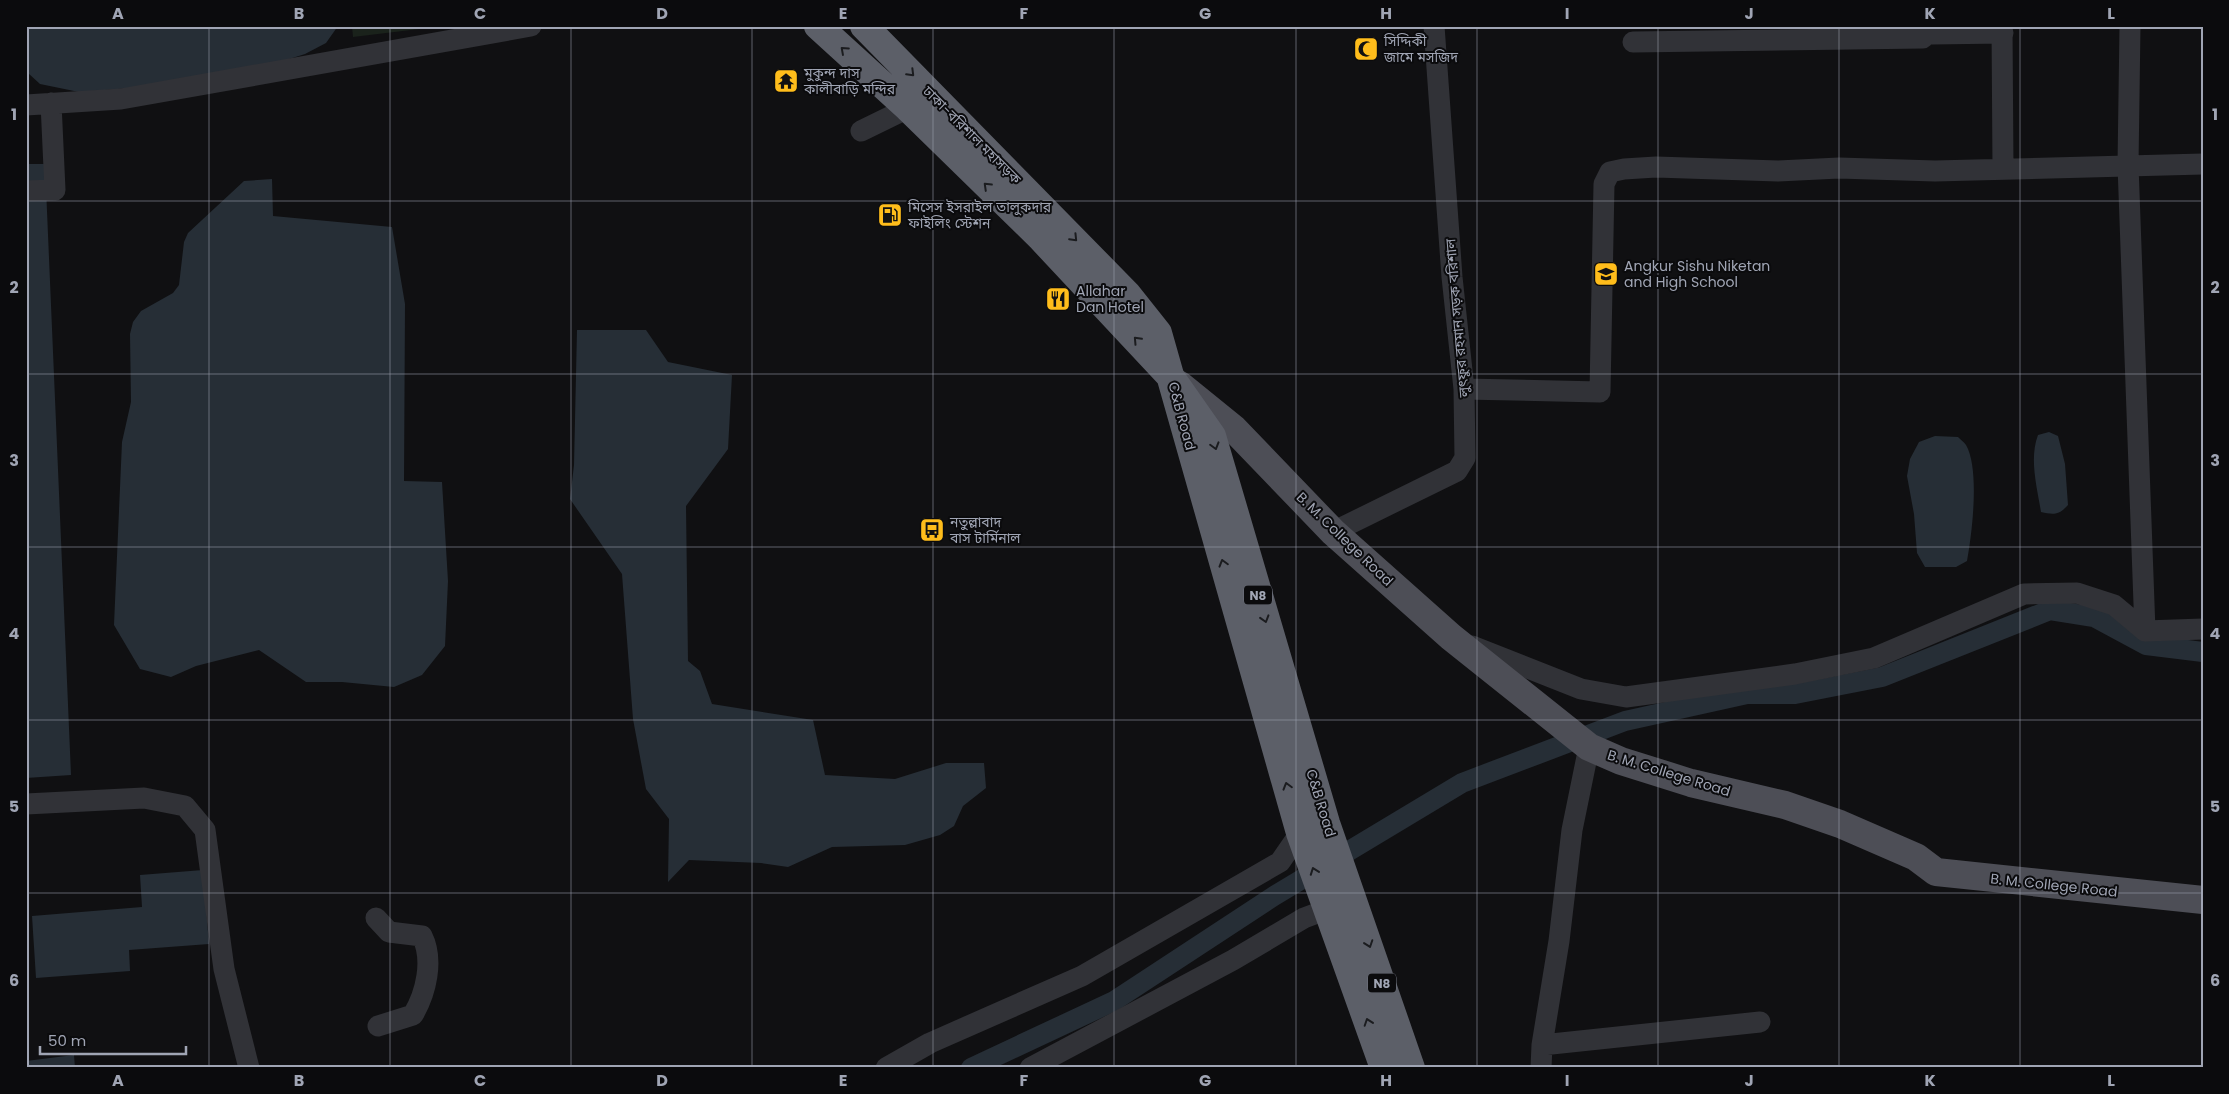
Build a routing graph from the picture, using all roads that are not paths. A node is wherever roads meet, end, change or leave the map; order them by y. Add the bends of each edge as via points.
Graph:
1 (531, 26) edge
2 (818, 26) edge
3 (864, 26) edge
4 (1434, 26) edge
5 (2130, 26) edge
6 (2002, 30) edge
7 (1633, 42) dead end
8 (51, 103) junction
9 (26, 105) edge
10 (908, 108) junction
11 (862, 132) dead end
12 (2203, 164) edge
13 (2128, 165) junction
14 (2003, 169) junction
15 (26, 191) edge
16 (1170, 376) junction
17 (1464, 389) junction
18 (1334, 532) junction
19 (2203, 629) edge
20 (2145, 631) junction
21 (1451, 637) junction
22 (1589, 747) junction
23 (26, 804) edge
24 (1300, 833) junction
25 (2203, 900) edge
26 (1328, 909) junction
27 (376, 918) dead end
28 (1760, 1022) dead end
29 (378, 1026) dead end
30 (1542, 1045) junction
31 (249, 1068) edge
32 (886, 1068) edge
33 (1030, 1068) edge
34 (1384, 1068) edge
35 (1411, 1068) edge
36 (1541, 1068) edge

1 - 8 street via 121,98
10 -> 2 highway, ঢাকা-বরিশাল মহাসড়ক / N8
3 -> 16 highway, ঢাকা-বরিশাল মহাসড়ক / N8 via 1128,294 1158,333
4 - 17 street, লুৎফুর রহমান সড়ক বরিশাল via 1452,277
5 - 13 street
6 - 7 street via 1928,36
6 - 14 street
8 - 9 street
8 - 15 street via 55,190
10 - 11 street
16 -> 10 highway, ঢাকা-বরিশাল মহাসড়ক / N8 via 1040,237
12 - 13 street
13 - 14 street
13 - 20 street
14 - 17 street via 1778,171 1656,167 1610,172 1604,184 1600,392
16 - 18 main road, B. M. College Road via 1233,428
24 -> 16 highway, C&B Road / N8
16 -> 35 highway, C&B Road / N8 via 1212,436 1326,823
17 - 18 street, লুৎফুর রহমান সড়ক বরিশাল via 1465,458 1457,471
18 - 21 main road, B. M. College Road
19 - 20 street
20 - 21 street via 2114,605 2078,593 2024,594 1874,658 1795,674 1626,697 1581,689
21 - 22 main road, B. M. College Road
22 - 25 main road, B. M. College Road via 1621,761 1691,783 1840,824 1916,858 1936,872
22 - 30 street via 1572,830
23 - 31 street via 144,798 186,806 205,830 224,969
26 -> 24 highway, C&B Road / N8
24 - 32 street via 1280,862 1082,976 930,1043
26 - 33 street via 1304,918 1233,960
34 -> 26 highway, C&B Road / N8
27 - 29 street via 389,932 422,936 429,949 422,999 413,1015
28 - 30 street
30 - 36 street

